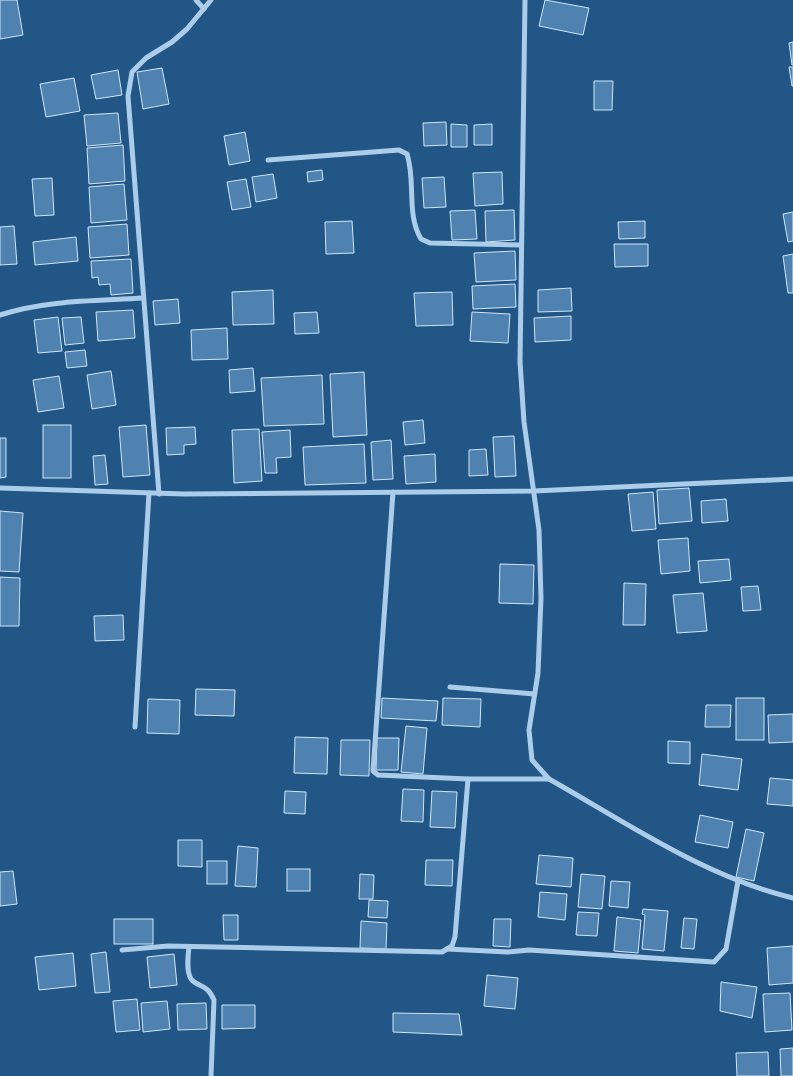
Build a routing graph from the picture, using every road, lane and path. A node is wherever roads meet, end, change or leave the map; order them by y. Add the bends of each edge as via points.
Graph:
1 (196, 0) edge
2 (211, 0) edge
3 (525, 0) edge
4 (204, 9) junction
5 (268, 160) dead end
6 (520, 245) junction
7 (143, 298) junction
8 (0, 315) edge
9 (793, 479) edge
10 (0, 488) edge
11 (534, 491) junction
12 (393, 492) junction
13 (149, 493) junction
14 (159, 494) junction
15 (450, 687) dead end
16 (534, 694) junction
17 (134, 727) dead end
18 (468, 779) junction
19 (549, 779) junction
20 (738, 881) junction
21 (793, 898) edge
22 (189, 947) junction
23 (447, 949) junction
24 (122, 950) dead end
25 (211, 1076) edge

1 - 4 street
2 - 4 street
3 - 6 street
4 - 7 street via 187,29 132,72 128,96
5 - 6 street via 399,150 407,154 410,163 414,222 421,239 430,243
6 - 11 street via 520,362
7 - 8 street via 53,303
7 - 14 street
9 - 11 street
10 - 13 street
11 - 12 street
11 - 16 street via 541,598
12 - 14 street
12 - 18 street via 373,771 378,775
13 - 14 street
13 - 17 street
15 - 16 street
16 - 19 street via 529,730 532,760
18 - 19 street
18 - 23 street via 455,937
19 - 20 street via 710,870
20 - 21 street
20 - 23 street via 726,949 714,962 529,950
22 - 23 street via 430,953
22 - 24 street
22 - 25 street via 188,972 192,981 210,991 214,1000

